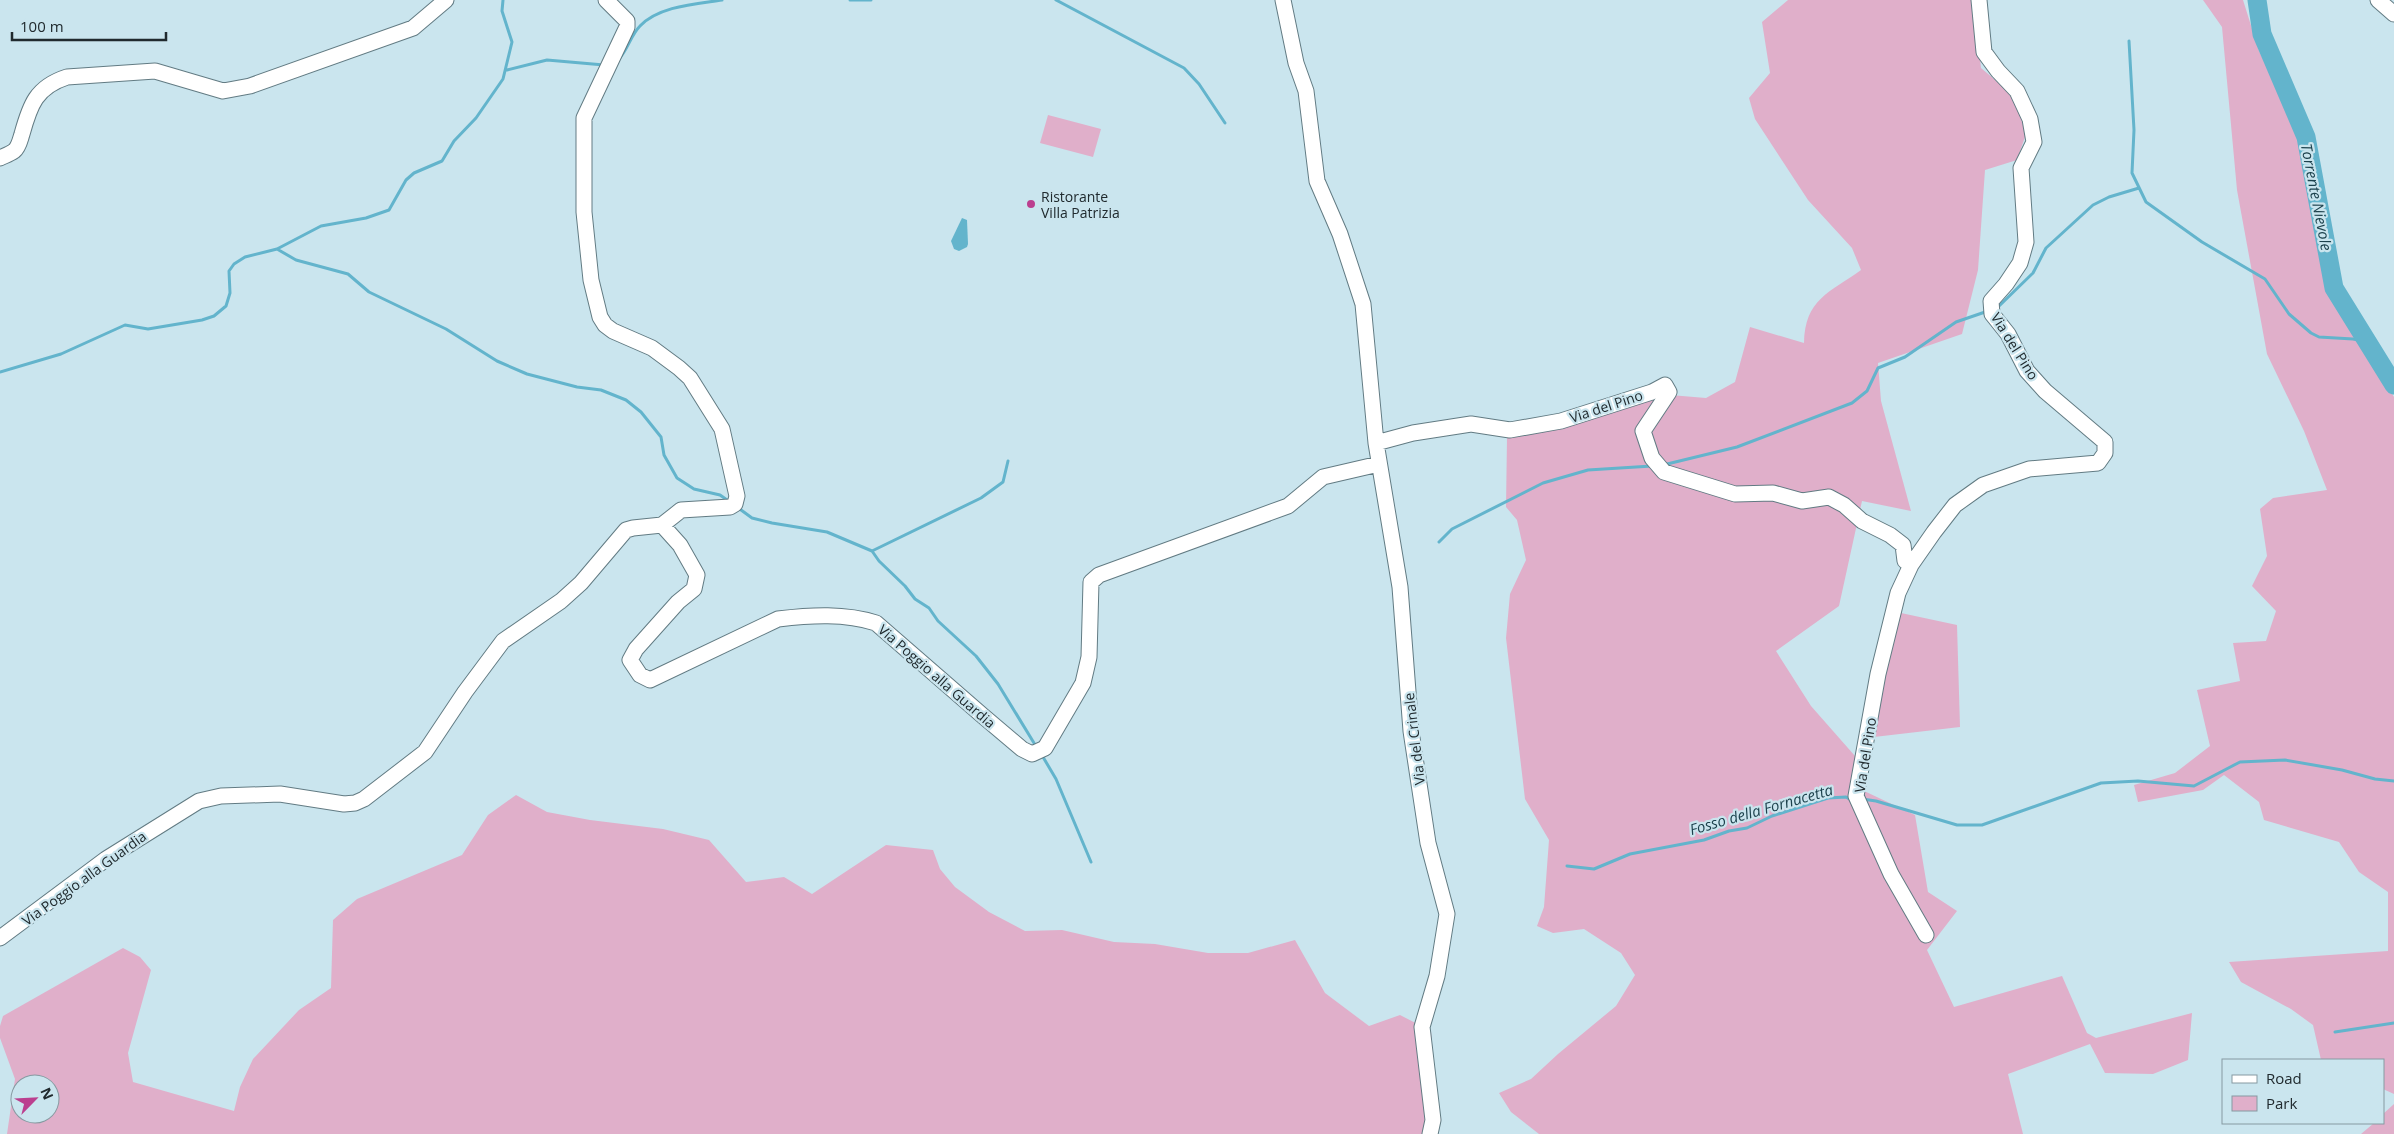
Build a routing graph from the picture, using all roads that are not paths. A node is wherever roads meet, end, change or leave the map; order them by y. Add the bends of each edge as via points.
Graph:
1 (446, 0) edge
2 (606, 0) edge
3 (1283, 0) edge
4 (1979, 0) edge
5 (2378, 0) edge
6 (2394, 14) edge
7 (0, 158) edge
8 (1376, 443) junction
9 (1379, 464) junction
10 (662, 525) junction
11 (1911, 564) junction
12 (1926, 935) dead end
13 (0, 938) edge
14 (1430, 1134) edge

1 - 7 street via 413,28 250,86 223,91 155,71 58,80 36,96 28,111 18,147
2 - 10 street via 627,22 627,27 584,118 584,212 591,280 600,317 613,331 652,348 690,378 722,429 737,496 735,504 730,507 681,510
3 - 8 street, Via del Crinale via 1296,62 1306,91 1317,181 1340,234 1363,304
4 - 11 street, Via del Pino via 1984,52 2017,92 2030,119 2034,142 2021,168 2026,242 2020,263 1991,301 1992,314 2008,334 2027,371 2045,391 2105,442 2105,453 2098,463 2028,470 1983,485 1955,505
5 - 6 street
8 - 9 street, Via del Crinale
8 - 11 street, Via del Pino via 1413,433 1471,424 1510,430 1561,421 1665,385 1669,392 1643,431 1652,458 1664,472 1735,494 1773,493 1802,501 1829,497 1903,545 1905,561
9 - 10 street, Via Poggio alla Guardia via 1323,477 1288,506 1099,575 1091,582 1089,658 1083,682 1045,748 1032,754 1022,749 876,623 855,616 798,616 778,620 650,680 640,675 630,660 636,649 694,589 697,575 680,545
9 - 14 street, Via del Crinale via 1400,587 1411,731 1428,843 1447,914 1436,976 1422,1027 1433,1120
10 - 13 street, Via Poggio alla Guardia via 626,530 581,583 561,601 503,641 425,752 364,799 344,804 280,794 221,796 199,801 106,859
11 - 12 street, Via del Pino via 1898,594 1878,674 1856,796 1891,874

